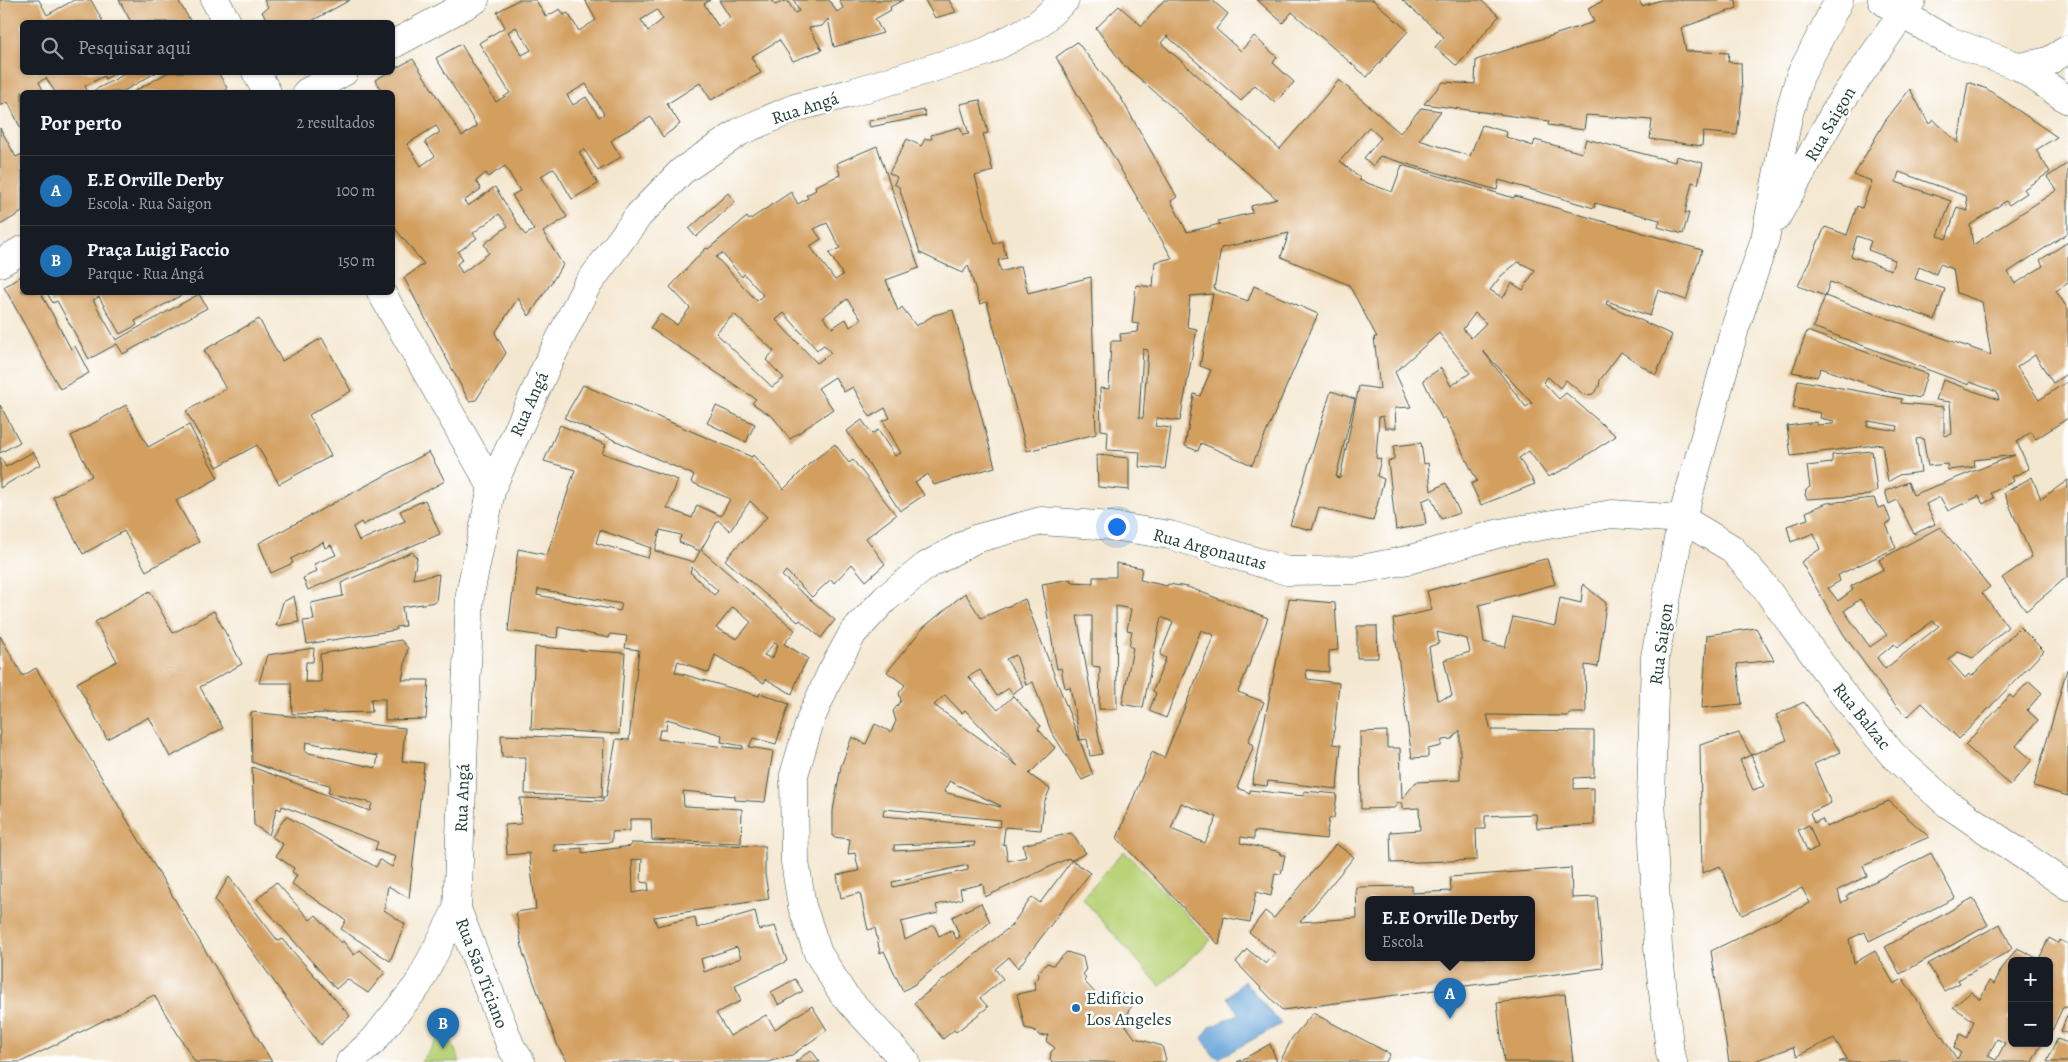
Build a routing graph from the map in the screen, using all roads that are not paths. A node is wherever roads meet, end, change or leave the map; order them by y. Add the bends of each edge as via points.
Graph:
1 (215, 0) edge
2 (475, 0) edge
3 (1065, 0) edge
4 (1839, 0) edge
5 (1898, 5) edge
6 (226, 20) edge
7 (395, 43) edge
8 (2068, 49) edge
9 (2020, 67) junction
10 (258, 75) edge
11 (338, 75) edge
12 (266, 90) edge
13 (311, 90) edge
14 (2068, 100) edge
15 (1765, 239) junction
16 (20, 251) edge
17 (0, 263) edge
18 (383, 295) edge
19 (492, 487) junction
20 (1682, 519) junction
21 (2062, 876) edge
22 (457, 909) junction
23 (350, 1062) edge
24 (521, 1062) edge
25 (906, 1062) edge
26 (1673, 1062) edge

1 - 6 street
2 - 7 street
3 - 19 street, Rua Angá via 1038,25 985,52 795,108 741,132 682,171 639,214 586,287
4 - 15 street, Rua Saigon via 1800,76 1788,117
5 - 9 street via 1947,40
5 - 15 street, Rua Saigon
8 - 9 street via 2049,61
9 - 14 street
10 - 12 street
11 - 13 street
15 - 20 street, Rua Saigon via 1735,328
16 - 17 street
18 - 19 street
19 - 22 street, Rua Angá via 470,594
20 - 21 street, Rua Balzac via 1731,548 1761,582 1842,693 1893,755 1948,804
20 - 25 street, Rua Argonautas via 1612,514 1500,533 1408,560 1356,570 1287,571 1170,535 1112,526 1041,521 975,539 926,566 885,599 853,633 830,673 811,718 794,775 795,862 802,906 818,953 843,994
20 - 26 street, Rua Saigon via 1656,657 1651,798 1658,948
22 - 23 street, Rua Angá via 418,985 374,1040
22 - 24 street, Rua São Ticiano via 511,1047

